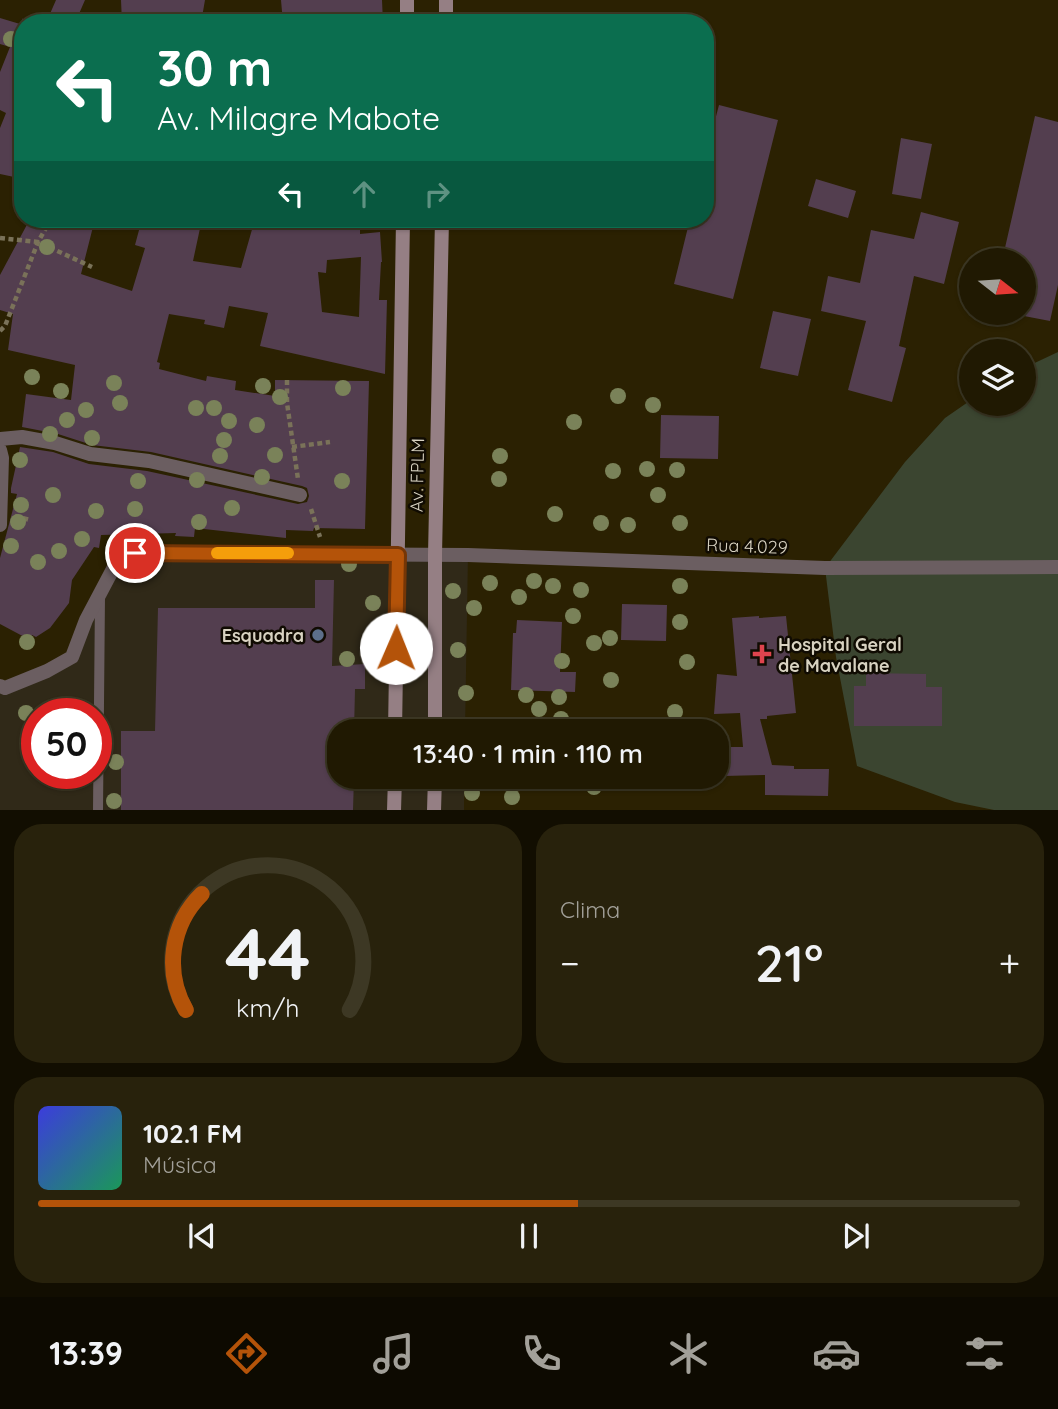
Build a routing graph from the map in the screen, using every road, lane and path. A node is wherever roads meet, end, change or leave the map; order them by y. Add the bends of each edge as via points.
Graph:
1 (46, 228) edge
2 (403, 228) edge
3 (442, 228) edge
4 (0, 238) edge
5 (38, 242) junction
6 (92, 267) dead end
7 (0, 331) edge
8 (287, 380) dead end
9 (0, 439) edge
10 (330, 442) dead end
11 (0, 450) edge
12 (300, 495) dead end
13 (1, 504) edge
14 (0, 525) edge
15 (398, 555) junction
16 (435, 555) junction
17 (1058, 567) edge
18 (100, 592) junction
19 (0, 686) edge
20 (395, 719) edge
21 (435, 719) edge
22 (395, 789) edge
23 (435, 789) edge
24 (97, 810) edge
25 (394, 810) edge
26 (435, 810) edge

1 - 5 path
2 - 15 main road, Av. FPLM
3 - 16 main road, Av. FPLM
4 - 5 path
5 - 6 path
5 - 7 path
8 - 10 path via 292,447
9 - 12 street via 22,437 55,443
11 - 13 street
13 - 14 street
15 - 16 street, Rua 4.029
15 - 18 street, Rua 4.029 via 135,553 114,567
15 - 20 main road, Av. FPLM
16 - 17 street, Rua 4.029 via 825,568
16 - 21 main road, Av. FPLM
18 - 19 street, Rua 4.029 via 72,657 5,688
18 - 24 lane
22 - 25 main road
23 - 26 main road

